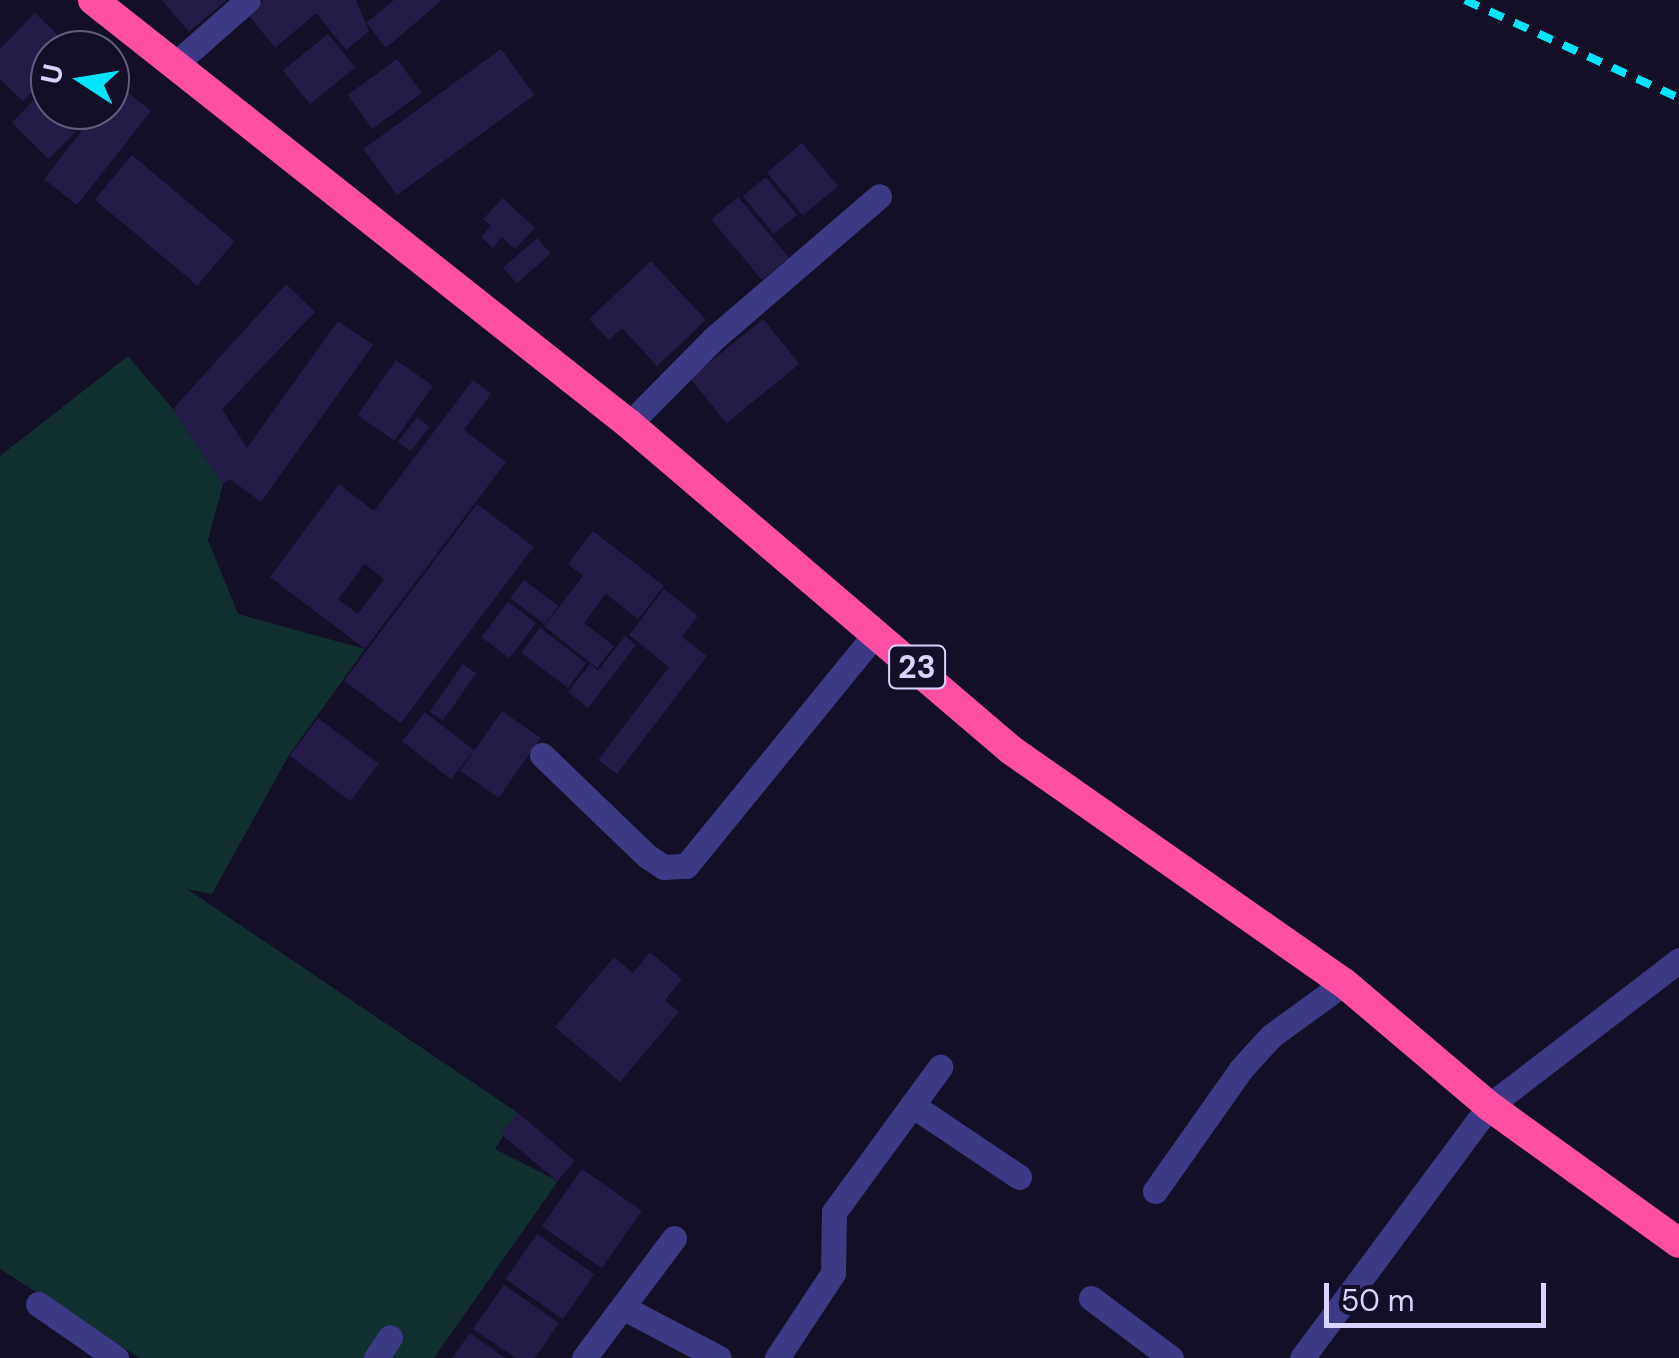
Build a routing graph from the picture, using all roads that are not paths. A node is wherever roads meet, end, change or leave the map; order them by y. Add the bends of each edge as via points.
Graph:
1 (93, 0) edge
2 (248, 0) edge
3 (174, 65) junction
4 (878, 196) dead end
5 (628, 424) junction
6 (878, 632) junction
7 (542, 755) dead end
8 (1679, 960) edge
9 (1344, 983) junction
10 (940, 1067) dead end
11 (912, 1105) junction
12 (1489, 1106) junction
13 (1020, 1177) dead end
14 (1156, 1191) dead end
15 (674, 1238) dead end
16 (1679, 1243) edge
17 (1091, 1298) dead end
18 (38, 1304) dead end
19 (624, 1308) junction
20 (116, 1358) edge
21 (584, 1358) edge
22 (720, 1358) edge
23 (777, 1358) edge
24 (1170, 1358) edge
25 (1302, 1358) edge

1 - 3 highway, 23
2 - 3 street
3 - 5 highway, 23
4 - 5 street
5 - 6 highway, 23
6 - 7 street via 686,866 664,867 647,856
6 - 9 highway, 23 via 1011,750
8 - 12 street
9 - 12 highway, 23
9 - 14 street via 1261,1047
10 - 11 street
11 - 13 street
11 - 23 street via 834,1212 833,1273
12 - 16 highway, 23
12 - 25 street
15 - 19 street
17 - 24 street
18 - 20 street
19 - 21 street
19 - 22 street

